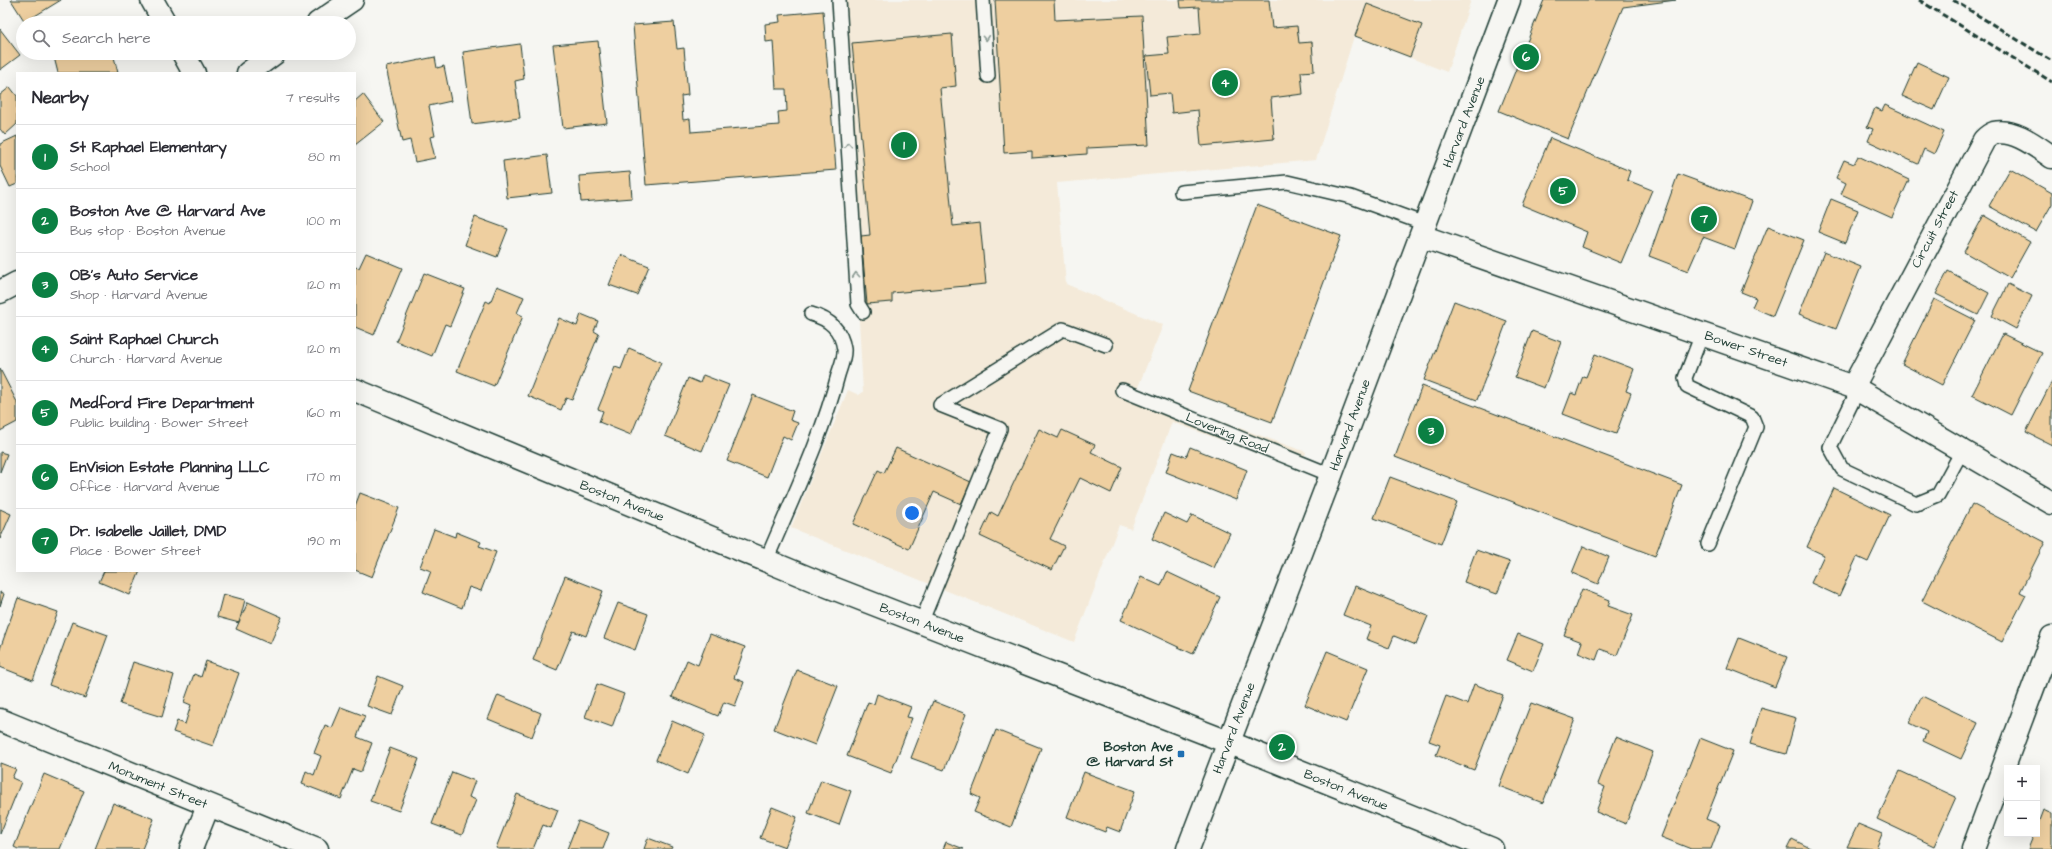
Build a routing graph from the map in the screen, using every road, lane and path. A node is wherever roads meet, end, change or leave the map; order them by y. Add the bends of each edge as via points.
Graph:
1 (152, 0) edge
2 (352, 0) edge
3 (839, 0) edge
4 (983, 0) edge
5 (1509, 0) edge
6 (161, 16) edge
7 (328, 16) edge
8 (187, 60) edge
9 (265, 60) edge
10 (193, 72) edge
11 (249, 72) edge
12 (988, 76) dead end
13 (2052, 157) edge
14 (1181, 192) dead end
15 (1423, 230) junction
16 (16, 284) edge
17 (0, 292) edge
18 (863, 312) dead end
19 (811, 314) dead end
20 (1702, 334) junction
21 (1106, 345) dead end
22 (1855, 388) junction
23 (356, 390) edge
24 (1122, 390) dead end
25 (1962, 451) junction
26 (1331, 475) junction
27 (2052, 504) edge
28 (1708, 544) dead end
29 (766, 561) junction
30 (921, 623) junction
31 (2052, 637) edge
32 (0, 720) edge
33 (1228, 742) junction
34 (208, 806) junction
35 (191, 849) edge
36 (317, 849) edge
37 (1188, 849) edge
38 (1492, 849) edge
39 (1973, 849) edge

1 - 6 street
2 - 7 street
18 -> 3 lane via 858,304
4 -> 12 lane
5 - 15 street, Harvard Avenue
8 - 10 street
9 - 11 street
13 - 22 street, Circuit Street via 2005,132 1993,133 1984,140
14 - 15 lane via 1287,182 1351,196
15 - 20 street, Bower Street
15 - 26 street, Harvard Avenue
16 - 17 street
19 - 29 lane via 821,317 838,330 844,351 831,402
20 - 22 street, Bower Street
20 - 28 lane via 1685,378 1687,386 1752,417 1756,428
21 - 30 lane via 1063,329 940,405 1000,429
22 - 25 street, Bower Street
22 - 25 lane via 1830,447 1842,469 1916,504 1938,495
23 - 29 street, Boston Avenue
24 - 26 lane, Lovering Road
25 - 27 street, Bower Street
26 - 33 street, Harvard Avenue
29 - 30 street, Boston Avenue
30 - 33 street, Boston Avenue
31 - 39 street
32 - 34 street, Monument Street
33 - 37 street, Harvard Avenue
33 - 38 street, Boston Avenue
34 - 35 street
34 - 36 street, Monument Street

